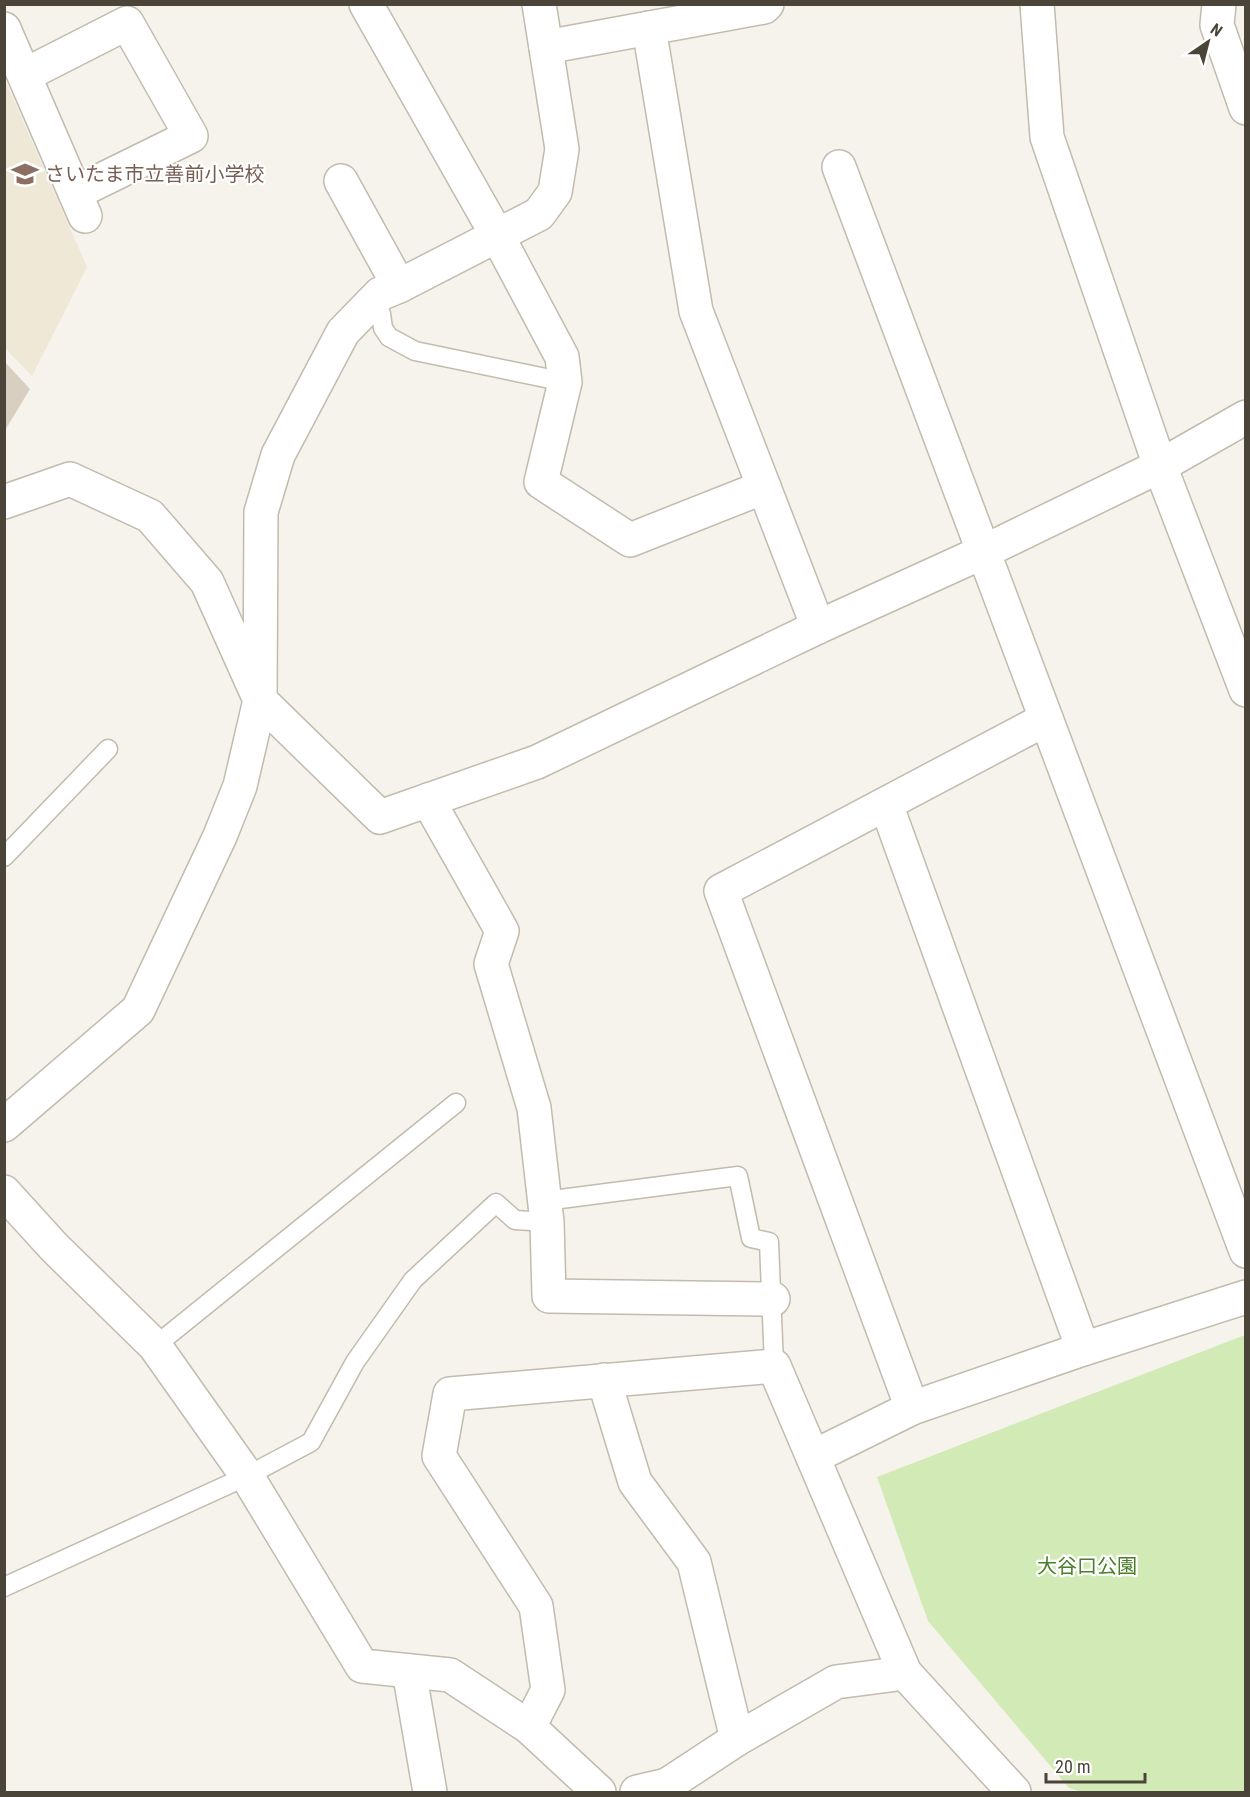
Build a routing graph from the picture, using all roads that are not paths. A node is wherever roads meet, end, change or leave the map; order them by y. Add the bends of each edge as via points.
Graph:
1 (366, 4) edge
2 (539, 4) edge
3 (767, 4) edge
4 (1037, 4) edge
5 (1219, 4) edge
6 (649, 28) junction
7 (4, 29) edge
8 (546, 47) junction
9 (25, 75) junction
10 (1245, 108) edge
11 (839, 167) dead end
12 (341, 181) dead end
13 (497, 235) junction
14 (385, 294) junction
15 (565, 382) junction
16 (1245, 417) edge
17 (1160, 466) junction
18 (764, 487) junction
19 (4, 502) edge
20 (983, 552) junction
21 (818, 627) junction
22 (1245, 690) edge
23 (260, 700) junction
24 (1046, 719) junction
25 (108, 749) dead end
26 (428, 800) junction
27 (886, 804) junction
28 (4, 857) edge
29 (456, 1103) dead end
30 (4, 1125) edge
31 (4, 1192) edge
32 (546, 1211) junction
33 (1245, 1251) edge
34 (1245, 1297) edge
35 (772, 1299) junction
36 (155, 1346) junction
37 (1083, 1349) junction
38 (774, 1366) junction
39 (604, 1380) junction
40 (912, 1408) junction
41 (813, 1457) junction
42 (247, 1476) junction
43 (4, 1587) edge
44 (409, 1671) junction
45 (905, 1673) junction
46 (529, 1727) junction
47 (737, 1739) junction
48 (430, 1792) edge
49 (599, 1792) edge
50 (637, 1792) edge
51 (1014, 1792) edge

1 - 13 street
2 - 8 street
3 - 6 street
4 - 17 street via 1047,137
5 - 10 street via 1217,26
6 - 8 street
6 - 18 street via 696,311
7 - 9 street
8 - 13 street via 562,149 555,192 539,214
9 - 9 street via 126,23 191,136 80,205
11 - 20 street
12 - 14 street
13 - 14 street
13 - 15 street via 562,357
14 - 15 lane via 383,328 389,337 416,351
14 - 23 street via 342,332 278,455 261,512
15 - 18 street via 541,482 630,540
16 - 17 street
17 - 20 street
17 - 22 street
18 - 21 street
19 - 23 street via 70,479 150,516 207,582
20 - 21 street
20 - 24 street
21 - 26 street via 537,762
23 - 26 street via 380,817
23 - 30 street via 236,796 138,1010
24 - 27 street
24 - 33 street
25 - 28 lane
26 - 32 street via 502,931 491,964 534,1108
27 - 37 street
27 - 40 street via 721,891
29 - 36 lane
31 - 36 street
32 - 35 street via 549,1296
32 - 35 lane via 738,1176 751,1238 770,1242
32 - 42 lane via 515,1220 496,1203 413,1280 355,1362 311,1442
34 - 37 street
35 - 38 lane
36 - 42 street
37 - 40 street
38 - 39 street
38 - 41 street
39 - 46 street via 450,1394 439,1456 536,1606 548,1690
39 - 47 street via 635,1482 694,1562
40 - 41 street
41 - 45 street
42 - 43 lane
42 - 44 street via 362,1666
44 - 46 street via 450,1675
44 - 48 street
45 - 47 street via 836,1682
45 - 51 street
46 - 49 street
47 - 50 street via 667,1785

